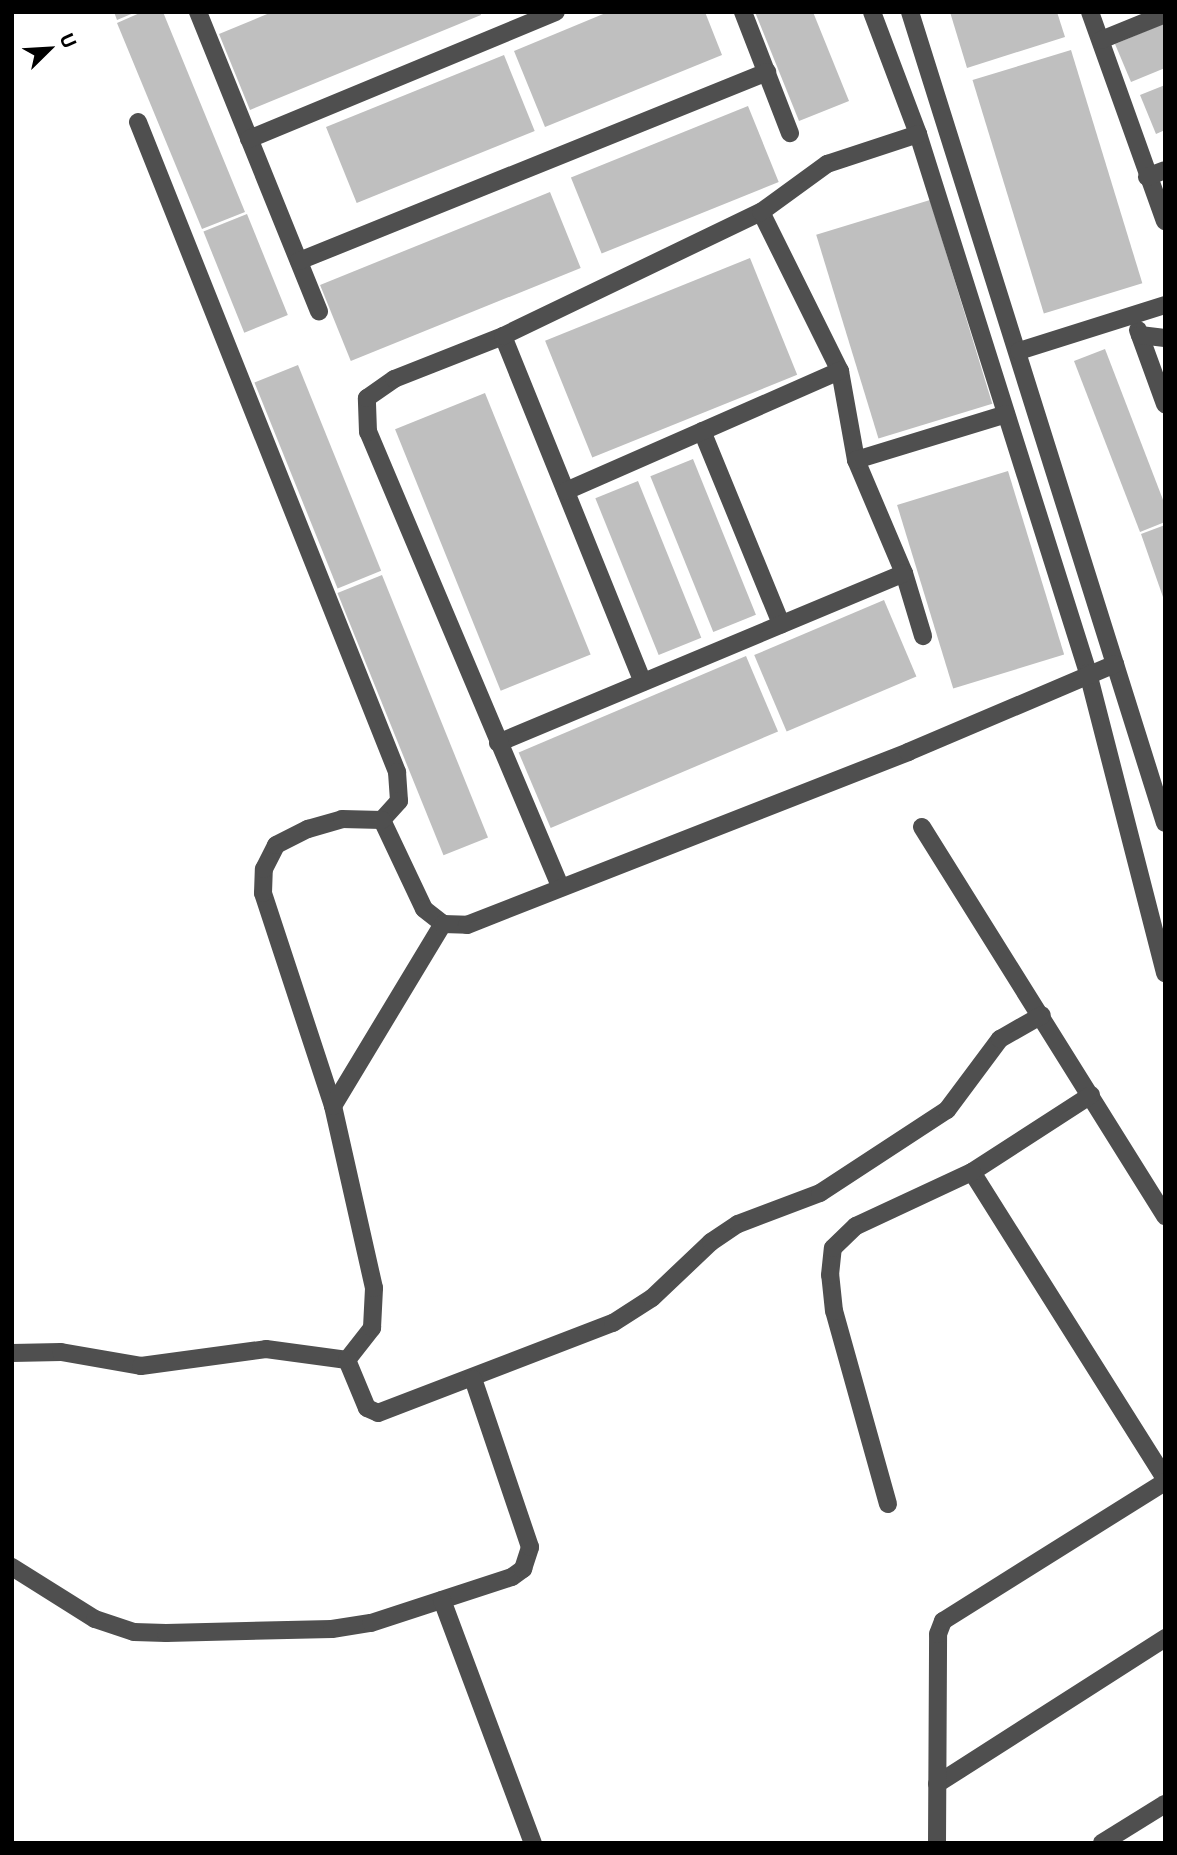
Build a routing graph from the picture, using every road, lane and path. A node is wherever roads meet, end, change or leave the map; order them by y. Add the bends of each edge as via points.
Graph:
1 (198, 12) edge
2 (556, 12) edge
3 (743, 12) edge
4 (872, 12) edge
5 (910, 12) edge
6 (1090, 12) edge
7 (1165, 14) edge
8 (1101, 40) junction
9 (766, 72) junction
10 (138, 122) dead end
11 (790, 133) dead end
12 (918, 134) junction
13 (249, 139) junction
14 (1165, 170) edge
15 (1147, 177) junction
16 (761, 212) junction
17 (1165, 222) edge
18 (299, 261) junction
19 (1165, 305) edge
20 (319, 311) dead end
21 (503, 336) junction
22 (1165, 338) edge
23 (1019, 351) junction
24 (840, 371) junction
25 (1165, 404) edge
26 (1006, 414) junction
27 (702, 431) junction
28 (856, 460) junction
29 (566, 491) junction
30 (904, 573) junction
31 (781, 624) junction
32 (923, 636) dead end
33 (1115, 664) junction
34 (1088, 673) junction
35 (643, 682) junction
36 (498, 743) junction
37 (382, 820) junction
38 (1165, 823) edge
39 (922, 827) dead end
40 (560, 886) junction
41 (443, 924) junction
42 (1165, 973) edge
43 (1042, 1015) junction
44 (1091, 1095) junction
45 (333, 1106) junction
46 (972, 1172) junction
47 (1165, 1216) edge
48 (12, 1353) edge
49 (346, 1360) junction
50 (473, 1379) junction
51 (1165, 1481) edge
52 (888, 1504) dead end
53 (12, 1567) edge
54 (442, 1600) junction
55 (1165, 1638) edge
56 (937, 1784) junction
57 (1165, 1804) edge
58 (533, 1843) edge
59 (937, 1843) edge
60 (1102, 1843) edge

1 - 13 street
2 - 13 street
3 - 9 street
4 - 12 street
5 - 23 street
6 - 8 street
7 - 8 street
8 - 15 street
9 - 11 street
9 - 18 street
10 - 37 street via 397,772 399,801
12 - 16 street via 827,164
12 - 26 street
13 - 18 street
14 - 15 street
15 - 17 street
16 - 21 street
16 - 24 street
18 - 20 street
19 - 23 street
21 - 29 street
21 - 36 street via 386,383 367,398 364,411 368,432
22 - 25 street via 1139,332
23 - 33 street
24 - 27 street
24 - 28 street
26 - 28 street
26 - 34 street
27 - 29 street
27 - 31 street
28 - 30 street
29 - 35 street
30 - 31 street
30 - 32 street
31 - 35 street
33 - 34 street
33 - 38 street
34 - 40 street via 908,752
34 - 42 street
35 - 36 street
36 - 40 street
37 - 41 street via 424,909
37 - 45 street via 342,819 308,829 276,845 264,869 263,893
39 - 43 street
40 - 41 street via 467,926
41 - 45 street
43 - 44 street
43 - 50 street via 1000,1039 947,1110 820,1193 738,1224 711,1242 652,1298 613,1323
44 - 46 street
44 - 47 street
45 - 49 street via 374,1288 372,1328
46 - 51 street
46 - 52 street via 856,1226 833,1248 834,1311
48 - 49 street via 61,1352 141,1366 266,1349
49 - 50 street via 367,1408 378,1413
50 - 54 street via 530,1547 529,1560 512,1577
51 - 56 street via 943,1621 938,1634
53 - 54 street via 76,1609 134,1632 332,1629 371,1623
54 - 58 street
55 - 56 street
56 - 59 street
57 - 60 street

